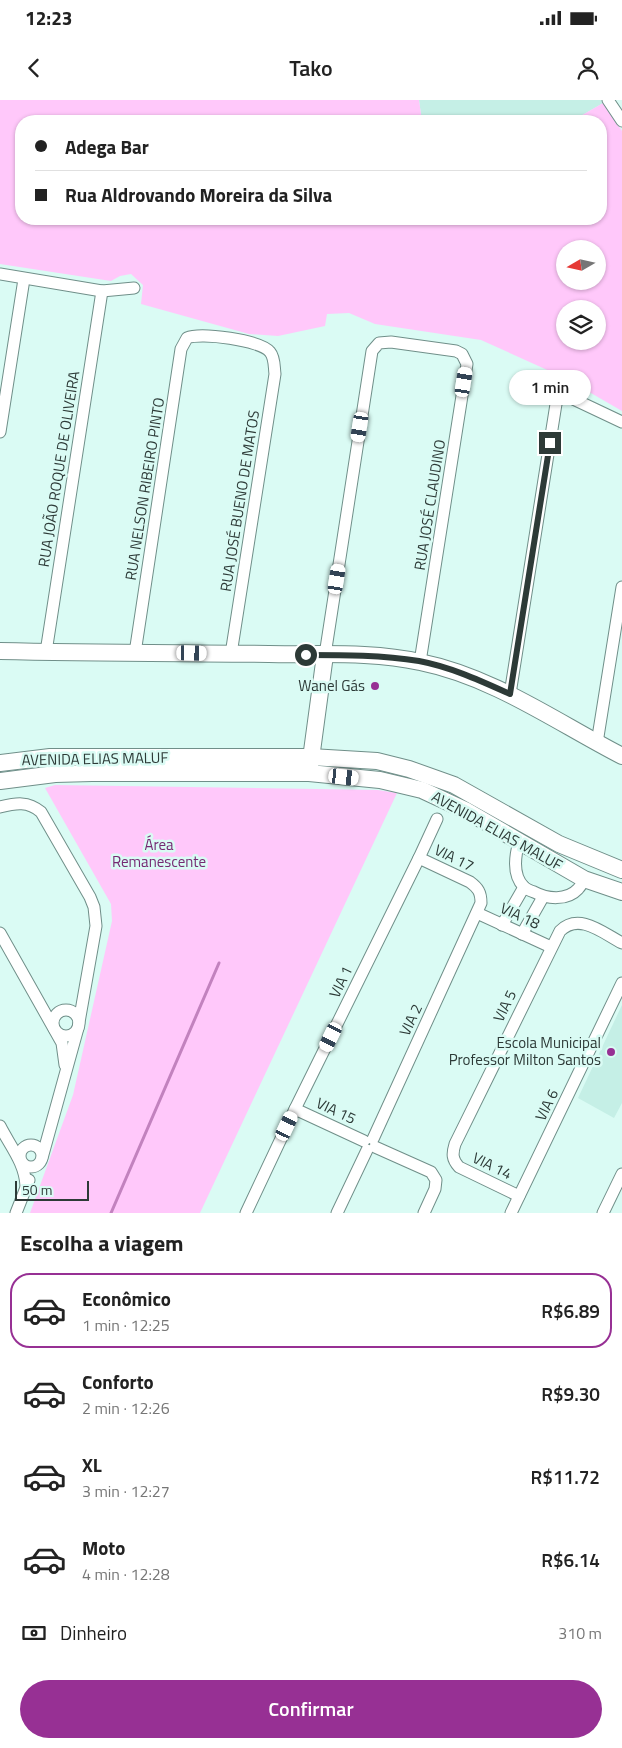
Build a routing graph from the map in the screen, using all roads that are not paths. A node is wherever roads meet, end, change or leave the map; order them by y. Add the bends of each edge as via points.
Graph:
1 (608, 100) edge
2 (622, 121) edge
3 (0, 274) edge
4 (24, 279) junction
5 (134, 288) dead end
6 (102, 291) junction
7 (271, 352) joint
8 (622, 422) edge
9 (0, 432) edge
10 (622, 587) edge
11 (0, 651) edge
12 (46, 652) junction
13 (135, 653) junction
14 (231, 654) junction
15 (325, 655) junction
16 (420, 662) junction
17 (510, 694) junction
18 (597, 743) junction
19 (622, 756) edge
20 (311, 757) junction
21 (0, 763) edge
22 (309, 773) junction
23 (0, 781) edge
24 (0, 807) edge
25 (437, 819) dead end
26 (519, 842) junction
27 (559, 844) junction
28 (419, 858) junction
29 (592, 858) junction
30 (622, 870) edge
31 (584, 879) junction
32 (524, 887) junction
33 (622, 892) edge
34 (543, 897) junction
35 (477, 913) junction
36 (502, 925) junction
37 (0, 933) edge
38 (522, 934) junction
39 (622, 943) edge
40 (551, 947) junction
41 (622, 983) edge
42 (85, 987) junction
43 (36, 998) junction
44 (64, 1010) junction
45 (78, 1028) junction
46 (55, 1030) junction
47 (66, 1072) junction
48 (295, 1109) junction
49 (50, 1125) junction
50 (0, 1126) edge
51 (370, 1144) junction
52 (29, 1145) junction
53 (40, 1160) junction
54 (21, 1161) junction
55 (454, 1161) joint
56 (622, 1174) edge
57 (26, 1186) junction
58 (520, 1196) junction
59 (16, 1213) edge
60 (246, 1213) edge
61 (337, 1213) edge
62 (424, 1213) edge
63 (511, 1213) edge
64 (603, 1213) edge

1 - 2 street
3 - 4 street
4 - 6 street
4 - 9 street
5 - 6 street
6 - 12 street, RUA JOÃO ROQUE DE OLIVEIRA
7 - 13 street, RUA NELSON RIBEIRO PINTO via 251,342 192,335 181,349
7 - 14 street, RUA JOSÉ BUENO DE MATOS via 275,374
8 - 17 street via 571,397 558,399
10 - 18 street
11 - 12 street
12 - 13 street
13 - 14 street
14 - 15 street
15 - 16 street
15 - 16 street, RUA JOSÉ CLAUDINO via 372,351 384,341 456,351 462,354 467,364
15 - 20 street
16 - 17 street via 476,679
17 - 18 street
18 - 19 street
20 - 21 street, AVENIDA ELIAS MALUF via 50,757
20 - 22 street
20 - 27 street, AVENIDA ELIAS MALUF via 377,761 409,769 454,785
22 - 23 street, AVENIDA ELIAS MALUF via 92,773
22 - 26 street, AVENIDA ELIAS MALUF via 380,780 422,790
24 - 42 street via 22,803 41,812 94,906 96,926
25 - 28 street, VIA 1
26 - 27 street via 528,835
26 - 31 street, AVENIDA ELIAS MALUF
26 - 32 street via 515,864
27 - 29 street, AVENIDA ELIAS MALUF
28 - 35 street, VIA 17 via 477,887 481,903
28 - 48 street, VIA 1
29 - 30 street, AVENIDA ELIAS MALUF
29 - 31 street
31 - 33 street, AVENIDA ELIAS MALUF
31 - 34 street via 570,895
32 - 34 street
32 - 36 street
34 - 38 street
35 - 36 street, VIA 18
35 - 51 street, VIA 2
36 - 38 street, VIA 18
37 - 43 street
38 - 40 street, VIA 18
39 - 40 street, VIA 5 via 580,922 560,931
40 - 55 street, VIA 5 via 455,1144 452,1152
41 - 58 street, VIA 6
42 - 44 street
42 - 45 street
43 - 44 street
43 - 46 street
44 - 45 street via 77,1016
44 - 46 street via 54,1019
45 - 46 street via 65,1036
45 - 47 street
46 - 47 street via 65,1054
47 - 49 street
48 - 51 street, VIA 15
48 - 60 street, VIA 1
49 - 52 street
49 - 53 street
50 - 52 street via 14,1139
50 - 54 street
51 - 61 street, VIA 2
51 - 62 street, VIA 15 via 431,1172 436,1180 435,1188
52 - 53 street via 40,1149
52 - 54 street via 20,1152
53 - 54 street via 29,1167
53 - 57 street
54 - 57 street
55 - 58 street, VIA 14 via 459,1167
56 - 64 street
57 - 59 street
58 - 63 street, VIA 6

